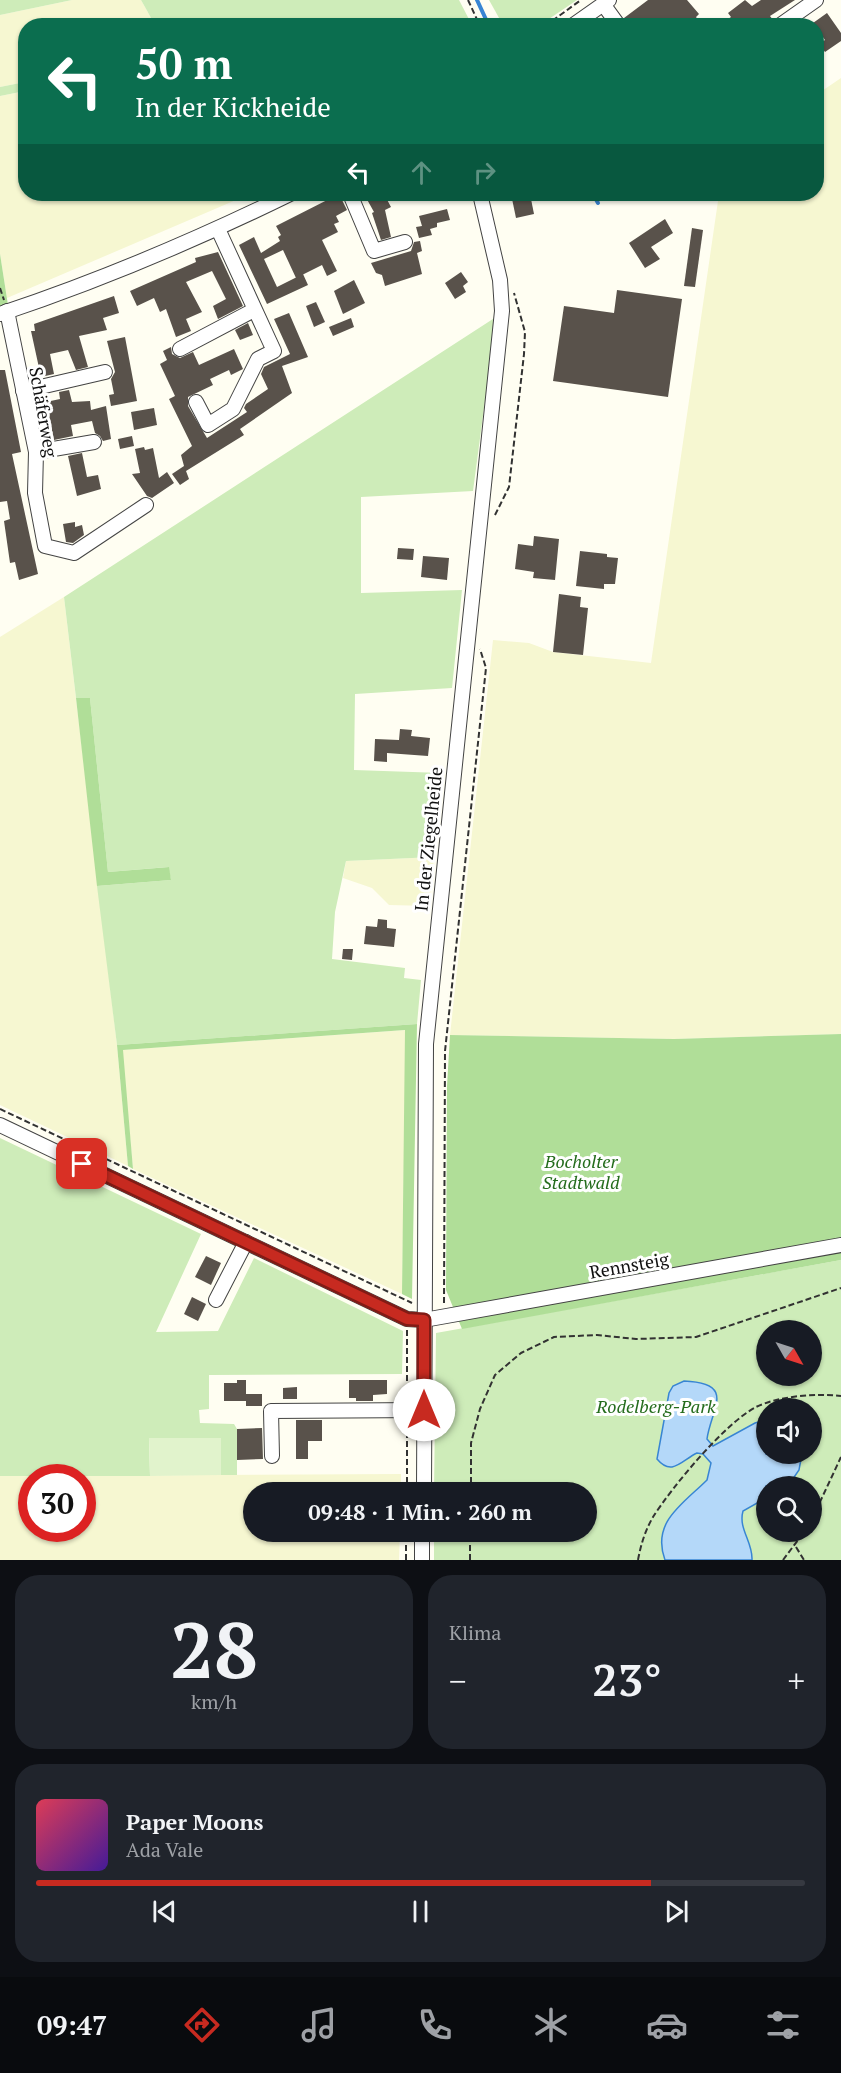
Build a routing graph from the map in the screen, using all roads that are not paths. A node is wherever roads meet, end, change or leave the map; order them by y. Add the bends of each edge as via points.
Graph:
1 (816, 0) edge
2 (606, 2) edge
3 (583, 18) edge
4 (615, 18) edge
5 (790, 18) edge
6 (276, 201) edge
7 (353, 201) edge
8 (482, 201) edge
9 (218, 229) junction
10 (405, 242) dead end
11 (254, 310) junction
12 (4, 313) edge
13 (180, 349) dead end
14 (105, 372) dead end
15 (23, 391) junction
16 (196, 402) dead end
17 (94, 441) dead end
18 (36, 452) junction
19 (146, 505) dead end
20 (0, 1125) edge
21 (246, 1242) junction
22 (841, 1245) edge
23 (216, 1300) dead end
24 (424, 1320) junction
25 (424, 1410) junction
26 (272, 1456) dead end
27 (424, 1482) edge
28 (422, 1542) edge
29 (422, 1560) edge

1 - 5 street
2 - 3 street
2 - 4 street
6 - 9 street, Schäferweg
7 - 10 street via 374,251
8 - 24 street, In der Ziegelheide via 500,280 502,311 426,1044
9 - 11 street
9 - 12 street, Schäferweg
11 - 13 street
11 - 16 street via 274,351 258,359 227,414 208,425
12 - 15 street, Schäferweg
14 - 15 street
15 - 18 street, Schäferweg
17 - 18 street
18 - 19 street, Schäferweg via 35,493 45,546 74,553
20 - 21 street
21 - 23 street
21 - 24 street via 407,1319
22 - 24 street, Rennsteig
24 - 25 street, In der Ziegelheide
25 - 26 street via 271,1411
25 - 27 street, In der Ziegelheide
28 - 29 street

